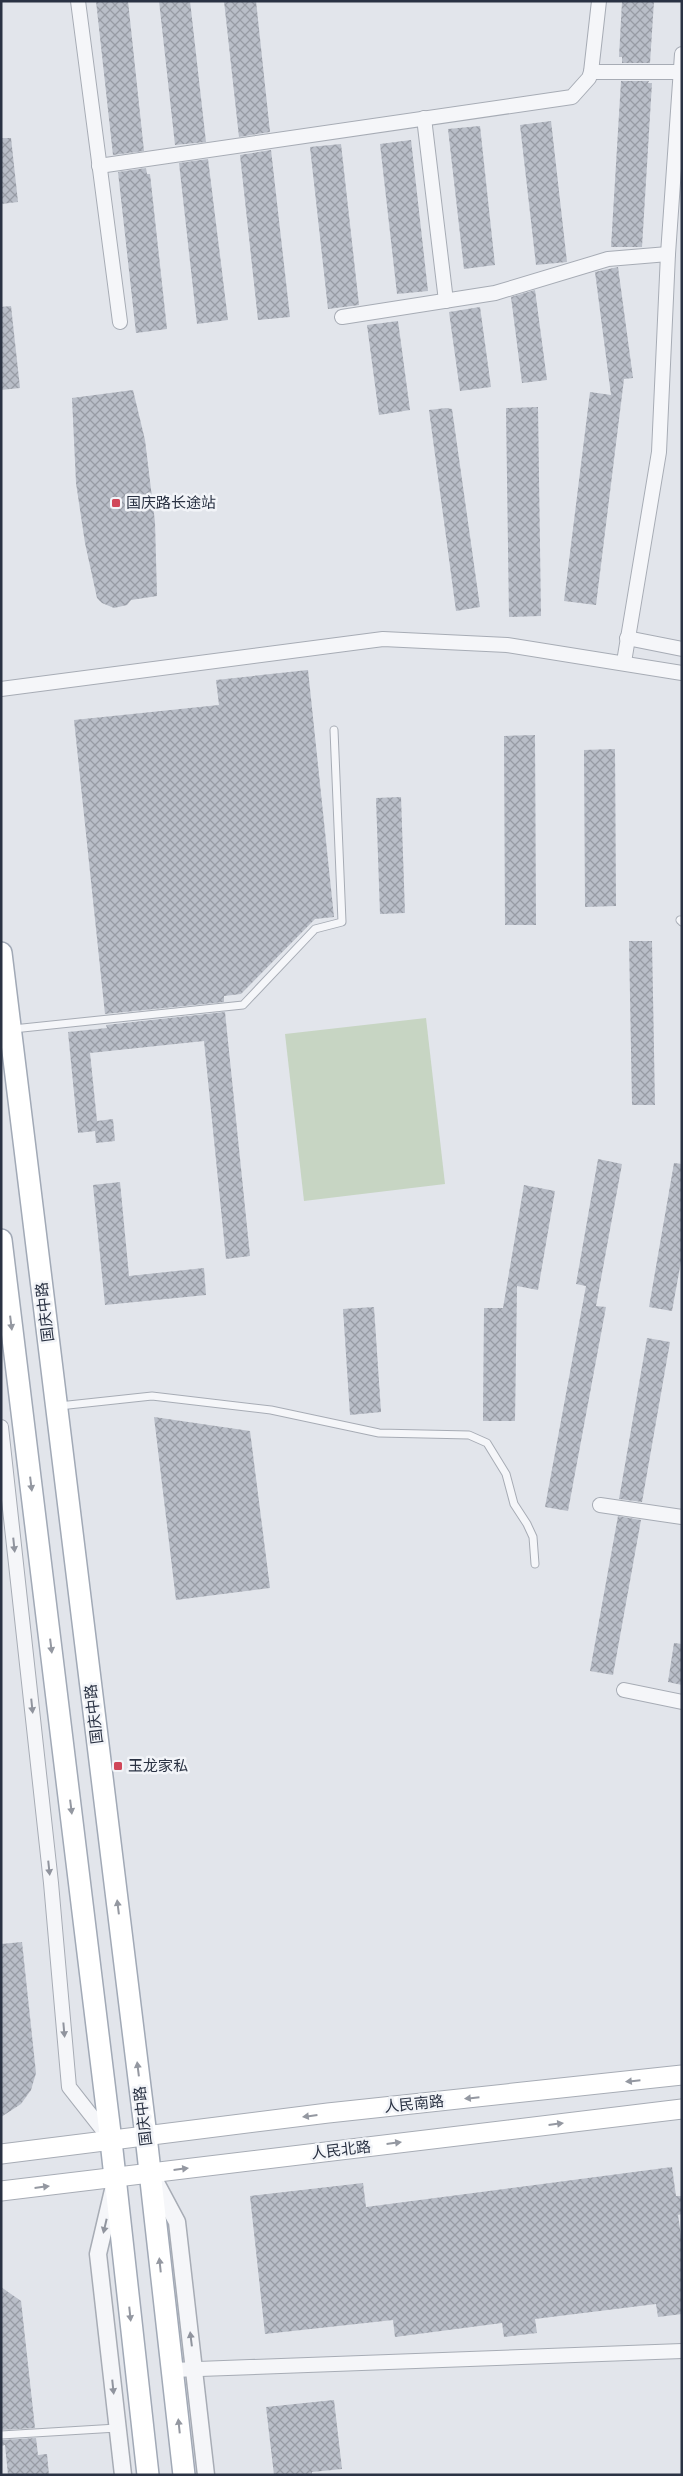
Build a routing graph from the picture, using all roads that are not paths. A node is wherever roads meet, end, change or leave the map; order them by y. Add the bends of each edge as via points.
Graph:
1 (78, 1) edge
2 (599, 1) edge
3 (682, 54) edge
4 (591, 72) junction
5 (681, 72) edge
6 (424, 118) junction
7 (100, 166) junction
8 (668, 254) junction
9 (446, 301) junction
10 (342, 317) dead end
11 (120, 322) dead end
12 (628, 638) junction
13 (682, 649) edge
14 (624, 662) junction
15 (682, 673) edge
16 (1, 689) edge
17 (334, 730) dead end
18 (1, 953) edge
19 (11, 1030) junction
20 (1, 1240) edge
21 (57, 1406) junction
22 (1, 1426) edge
23 (600, 1505) dead end
24 (682, 1517) edge
25 (535, 1564) dead end
26 (624, 1690) dead end
27 (682, 1702) edge
28 (682, 2075) edge
29 (682, 2109) edge
30 (146, 2136) junction
31 (111, 2141) junction
32 (1, 2154) edge
33 (150, 2172) junction
34 (115, 2178) junction
35 (1, 2191) edge
36 (682, 2351) edge
37 (172, 2370) junction
38 (195, 2370) junction
39 (118, 2428) junction
40 (1, 2435) edge
41 (123, 2475) edge
42 (148, 2475) edge
43 (184, 2475) edge
44 (206, 2475) edge

1 - 7 street
2 - 4 street
3 - 5 street
4 - 5 street
4 - 6 street via 572,97
5 - 8 street
6 - 7 street
6 - 9 street
7 - 11 street
8 - 9 street via 608,259 495,293
8 - 12 street via 659,452
9 - 10 street
12 - 13 street
12 - 14 street
14 - 15 street
14 - 16 street via 507,645 383,639
17 - 19 lane via 342,922 315,929 243,1006
18 - 19 main road, 国庆中路
19 - 21 main road, 国庆中路
20 -> 31 main road
21 - 25 lane via 152,1396 271,1410 379,1433 469,1435 487,1443 506,1474 514,1504 533,1537
30 -> 21 main road, 国庆中路
22 -> 31 street via 51,1883 69,2087
23 - 24 street
26 - 27 street
28 -> 30 main road, 人民南路
33 -> 29 main road, 人民北路
30 - 31 main road
30 - 33 main road, 国庆中路
31 - 32 main road
31 - 34 main road
33 - 34 main road, 人民北路
37 -> 33 main road, 国庆中路
38 -> 33 street via 177,2222
35 -> 34 main road, 人民北路
34 -> 39 street via 98,2254
34 -> 42 main road
36 - 38 street
37 - 38 street
43 -> 37 main road, 国庆中路
38 - 44 street
39 - 40 lane
39 - 41 street

